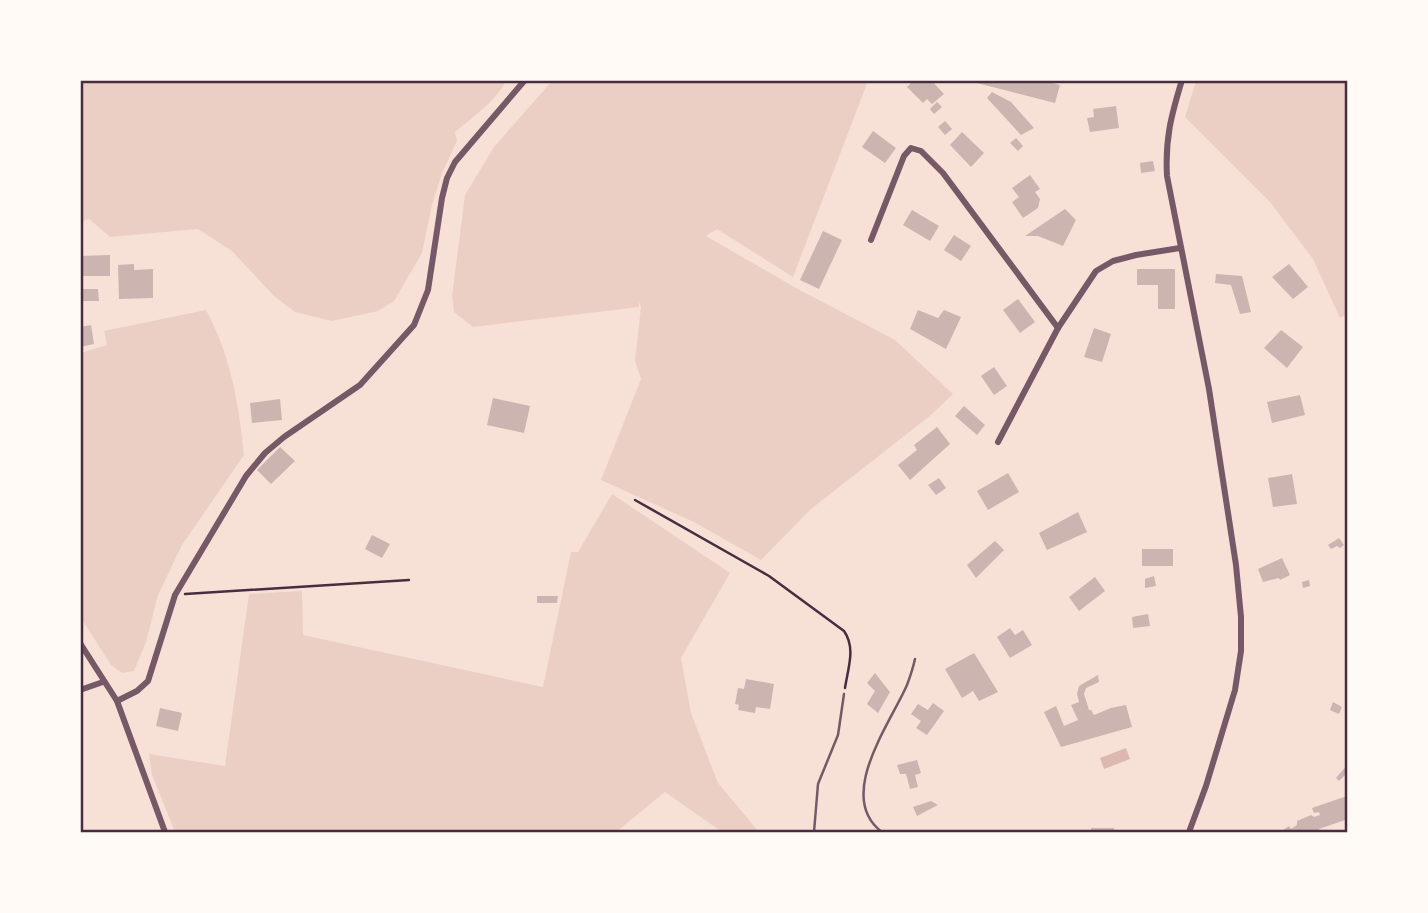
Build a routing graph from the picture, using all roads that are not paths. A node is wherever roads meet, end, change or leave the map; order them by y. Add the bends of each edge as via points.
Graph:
1 (525, 80) edge
2 (1182, 80) edge
3 (871, 240) dead end
4 (1180, 248) junction
5 (1058, 328) junction
6 (998, 442) dead end
7 (80, 643) edge
8 (915, 659) dead end
9 (103, 682) junction
10 (80, 690) edge
11 (844, 694) road end
12 (117, 701) junction
13 (164, 832) edge
14 (814, 832) edge
15 (882, 832) edge
16 (1189, 832) edge

1 - 12 street via 455,162 447,178 428,290 414,326 360,385 265,453 246,476 175,595 148,681
2 - 4 street via 1166,147
3 - 5 street via 904,156 911,148 921,151 960,195
4 - 5 street via 1113,261 1096,271
4 - 16 street via 1209,389 1241,617 1235,690
5 - 6 street
7 - 9 street
8 - 15 lane via 869,762 863,786 866,811
9 - 10 street
9 - 12 street
11 - 14 lane via 838,735 818,784
12 - 13 street

